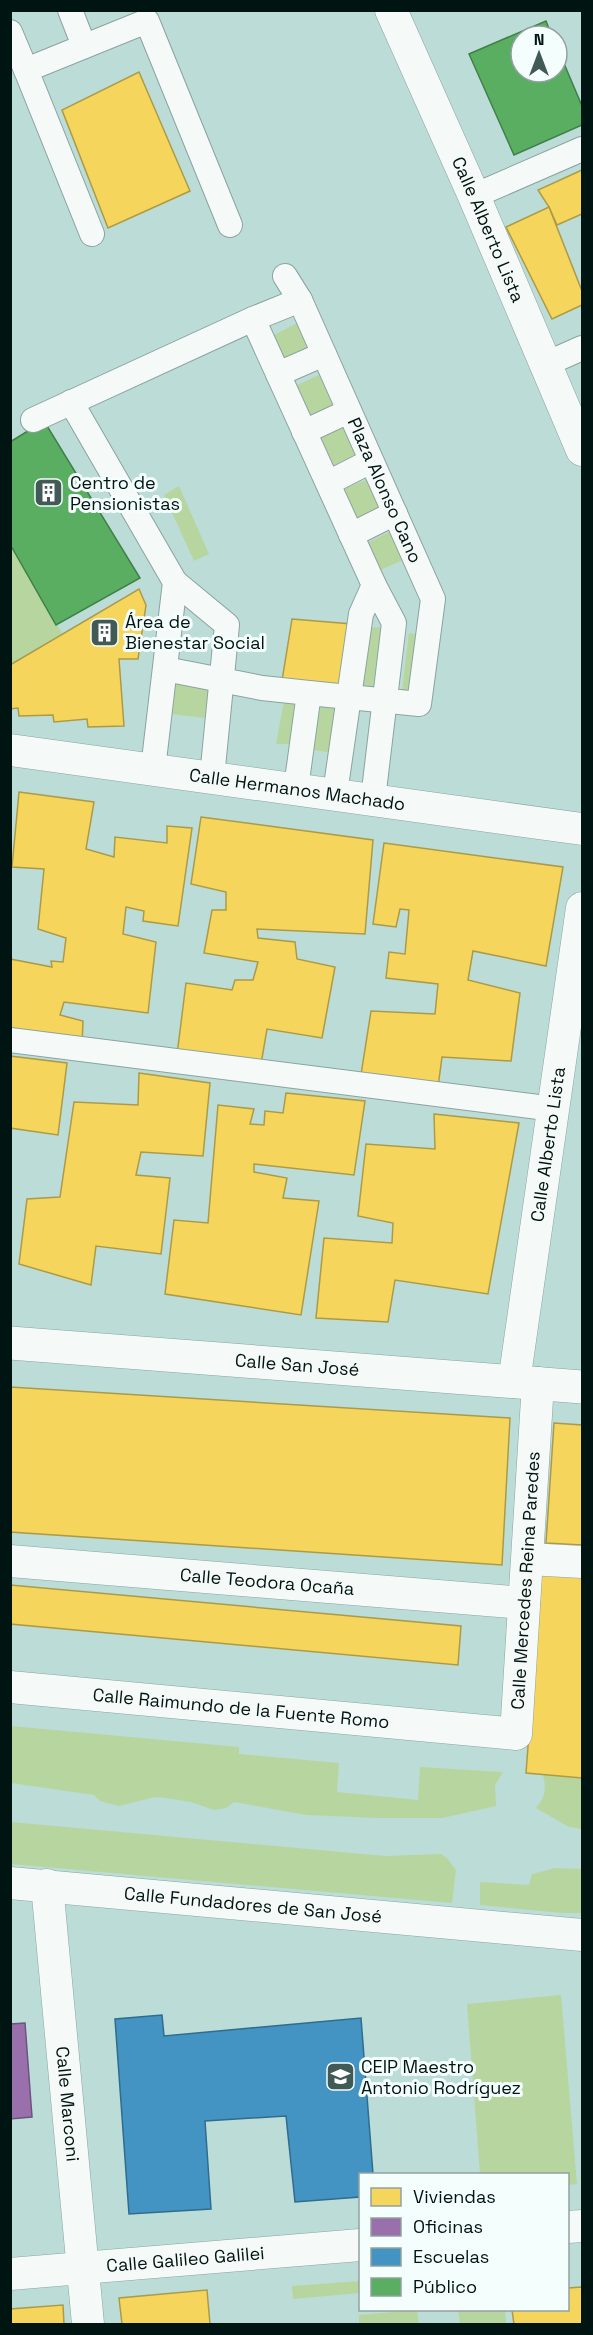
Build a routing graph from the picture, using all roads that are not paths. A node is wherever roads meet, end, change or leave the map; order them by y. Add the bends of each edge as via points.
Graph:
1 (70, 10) edge
2 (391, 10) edge
3 (10, 32) edge
4 (84, 46) junction
5 (26, 70) junction
6 (582, 149) edge
7 (474, 196) junction
8 (230, 225) dead end
9 (92, 234) dead end
10 (285, 276) dead end
11 (300, 300) junction
12 (253, 319) junction
13 (582, 348) edge
14 (324, 354) junction
15 (546, 364) junction
16 (278, 374) junction
17 (71, 402) junction
18 (349, 411) junction
19 (33, 420) dead end
20 (304, 432) junction
21 (582, 450) edge
22 (371, 461) junction
23 (328, 483) junction
24 (394, 513) junction
25 (351, 535) junction
26 (175, 582) junction
27 (374, 585) junction
28 (165, 669) junction
29 (222, 679) junction
30 (309, 693) junction
31 (349, 697) junction
32 (384, 701) junction
33 (10, 750) edge
34 (153, 769) junction
35 (212, 777) junction
36 (296, 788) junction
37 (335, 793) junction
38 (372, 799) junction
39 (582, 829) edge
40 (582, 908) edge
41 (10, 1040) edge
42 (554, 1109) junction
43 (10, 1343) edge
44 (526, 1382) junction
45 (582, 1387) edge
46 (528, 1559) junction
47 (10, 1561) edge
48 (582, 1562) edge
49 (524, 1603) junction
50 (10, 1687) edge
51 (473, 1731) joint
52 (10, 1883) edge
53 (47, 1885) junction
54 (495, 1926) junction
55 (582, 1927) edge
56 (582, 1935) edge
57 (359, 2245) edge
58 (82, 2268) junction
59 (10, 2274) edge
60 (88, 2325) edge

1 - 4 street
2 - 7 street, Calle Alberto Lista
3 - 5 street
4 - 5 street
4 - 8 street via 147,21
5 - 9 street
6 - 7 street
7 - 15 street, Calle Alberto Lista
10 - 11 street, Plaza Alonso Cano
11 - 12 street
11 - 14 street, Plaza Alonso Cano
12 - 16 street
12 - 17 street
13 - 15 street
14 - 16 street
14 - 18 street, Plaza Alonso Cano
15 - 21 street, Calle Alberto Lista
16 - 20 street
17 - 19 street
17 - 26 street
18 - 20 street
18 - 22 street, Plaza Alonso Cano
20 - 23 street
22 - 23 street
22 - 24 street, Plaza Alonso Cano
23 - 25 street
24 - 25 street
24 - 32 street, Plaza Alonso Cano via 433,599 419,704
25 - 27 street
26 - 28 street
26 - 29 street via 227,626
27 - 31 street via 362,614
27 - 32 street via 394,623
28 - 29 street, Plaza Alonso Cano
28 - 34 street
29 - 30 street, Plaza Alonso Cano
29 - 35 street
30 - 31 street, Plaza Alonso Cano
30 - 36 street
31 - 32 street, Plaza Alonso Cano
31 - 37 street
32 - 38 street
33 - 34 street, Calle Hermanos Machado
34 - 35 street, Calle Hermanos Machado
35 - 36 street, Calle Hermanos Machado
36 - 37 street, Calle Hermanos Machado
37 - 38 street, Calle Hermanos Machado
38 - 39 street, Calle Hermanos Machado
40 - 42 street, Calle Alberto Lista
41 - 42 street
42 - 44 street, Calle Alberto Lista
43 - 44 main road, Calle San José
44 - 45 main road, Calle San José
44 - 46 street, Calle Mercedes Reina Paredes
46 - 48 street
46 - 49 street, Calle Mercedes Reina Paredes
47 - 49 street, Calle Teodora Ocaña
49 - 51 street, Calle Mercedes Reina Paredes via 516,1734
50 - 51 street, Calle Raimundo de la Fuente Romo
52 - 53 street, Calle Fundadores de San José
53 - 54 street, Calle Fundadores de San José
53 - 58 street, Calle Marconi
54 - 55 street, Calle Fundadores de San José
54 - 56 street, Calle Fundadores de San José
57 - 58 street, Calle Galileo Galilei
58 - 59 street, Calle Galileo Galilei
58 - 60 street, Calle Marconi

